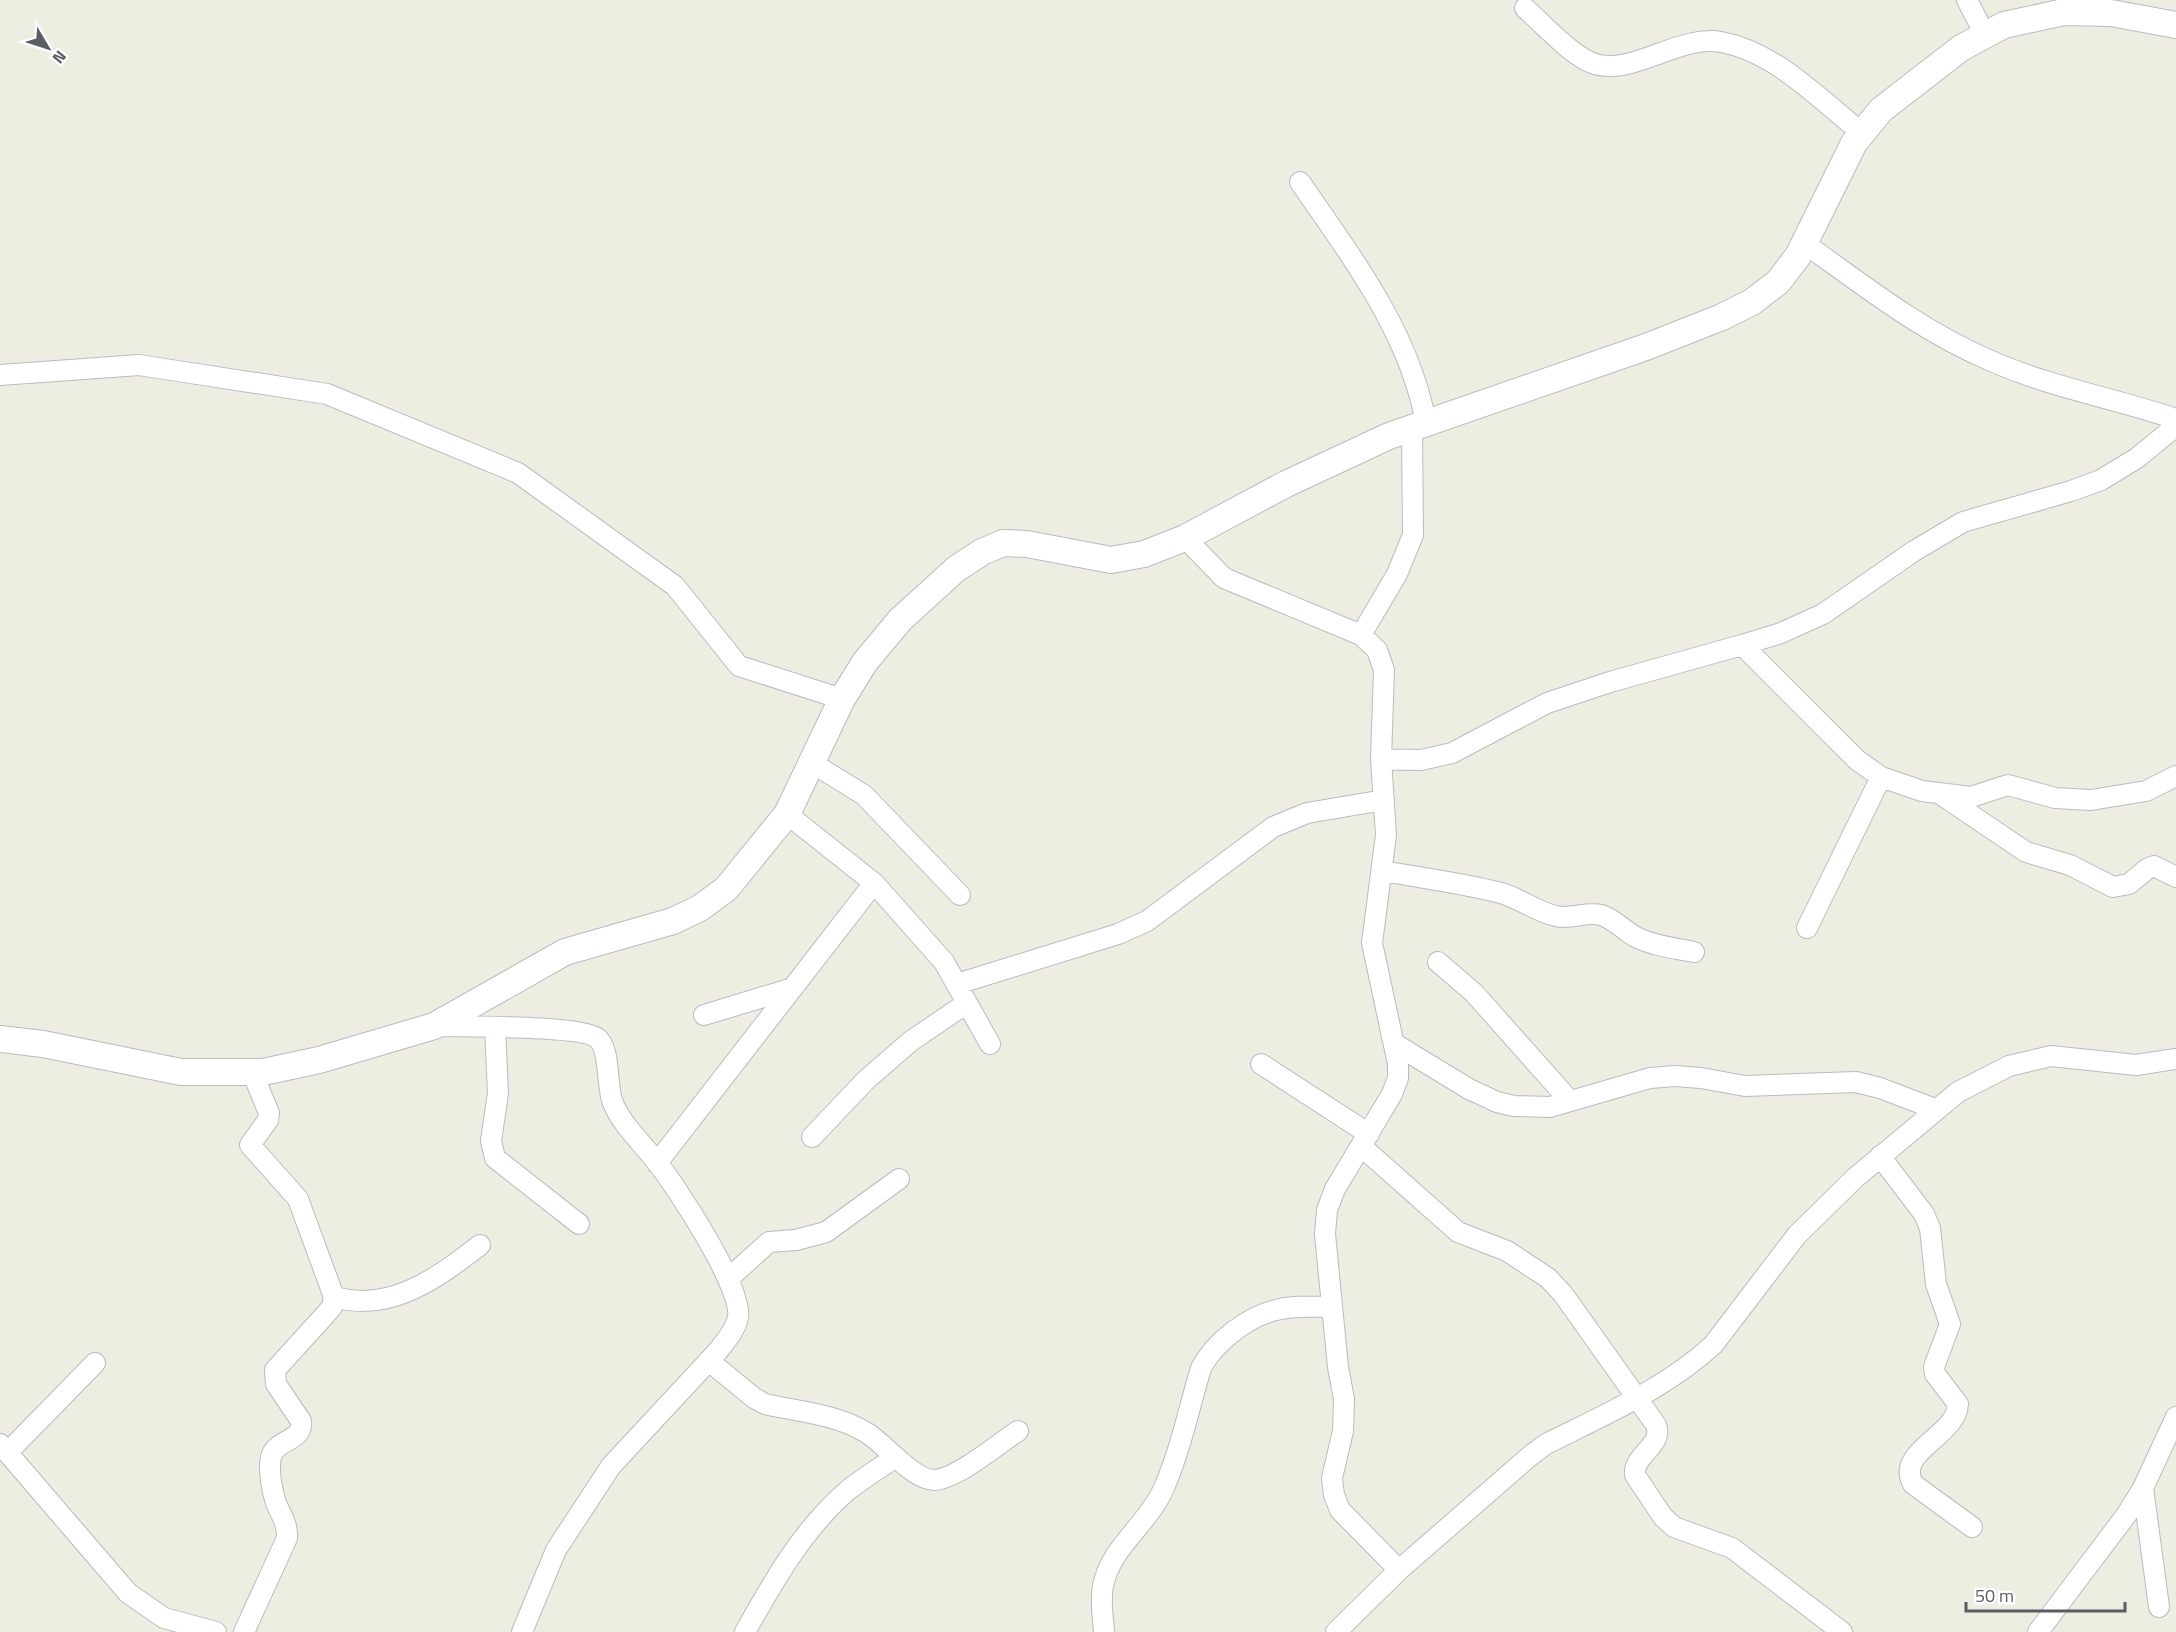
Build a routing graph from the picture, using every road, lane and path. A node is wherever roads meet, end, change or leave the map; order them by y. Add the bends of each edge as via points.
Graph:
1 (1967, 0) edge
2 (1525, 8) dead end
3 (2176, 25) edge
4 (1985, 35) junction
5 (1862, 133) junction
6 (1300, 182) dead end
7 (1804, 243) junction
8 (0, 375) edge
9 (2176, 419) edge
10 (1419, 426) junction
11 (2176, 426) edge
12 (1185, 538) junction
13 (1361, 635) junction
14 (1742, 645) junction
15 (842, 699) junction
16 (1381, 759) junction
17 (812, 763) junction
18 (2176, 776) edge
19 (1881, 777) junction
20 (1942, 795) junction
21 (1384, 800) junction
22 (787, 814) junction
23 (1383, 871) junction
24 (2176, 877) edge
25 (874, 883) junction
26 (960, 895) dead end
27 (1807, 928) dead end
28 (1694, 952) dead end
29 (1438, 962) dead end
30 (957, 984) junction
31 (793, 988) junction
32 (967, 1003) junction
33 (704, 1015) dead end
34 (434, 1026) junction
35 (495, 1029) junction
36 (0, 1039) edge
37 (990, 1044) dead end
38 (1395, 1044) junction
39 (2176, 1059) edge
40 (1261, 1064) dead end
41 (252, 1072) junction
42 (1570, 1101) junction
43 (1935, 1109) junction
44 (812, 1137) dead end
45 (1365, 1140) junction
46 (1880, 1156) junction
47 (657, 1163) junction
48 (899, 1179) dead end
49 (579, 1224) dead end
50 (480, 1245) dead end
51 (728, 1279) junction
52 (334, 1297) junction
53 (1332, 1307) junction
54 (709, 1361) junction
55 (95, 1363) dead end
56 (1637, 1397) junction
57 (2176, 1417) edge
58 (1018, 1431) dead end
59 (4, 1448) edge
60 (896, 1457) junction
61 (2143, 1488) junction
62 (1972, 1527) dead end
63 (1399, 1570) junction
64 (2159, 1607) dead end
65 (216, 1632) edge
66 (244, 1632) edge
67 (522, 1632) edge
68 (745, 1632) edge
69 (1104, 1632) edge
70 (1336, 1632) edge
71 (1842, 1632) edge
72 (2038, 1632) edge

1 - 4 street
2 - 5 street via 1581,57 1603,66 1623,64 1692,43 1718,41 1738,46 1782,69
3 - 4 street via 2111,13 2064,12 2004,25
4 - 5 street via 1915,82 1881,110
5 - 7 street
6 - 10 street via 1372,288 1404,348 1416,377
7 - 9 street via 1896,309 1952,343 2030,376
7 - 10 street via 1778,282 1752,302 1722,317
8 - 15 street via 139,365 327,394 518,473 675,586 739,666
10 - 12 street via 1286,484
10 - 13 street via 1413,535 1397,574
11 - 14 street via 2137,458 2101,480 1963,522 1914,550 1823,614
12 - 13 street via 1224,578
12 - 15 street via 1144,554 1111,560 1027,544 1003,543 982,552 956,569 900,620 865,662
13 - 16 street via 1377,650 1384,670
14 - 16 street via 1547,703 1452,753 1436,758
14 - 19 street via 1824,730
15 - 17 street
16 - 21 street
17 - 22 street
17 - 26 street via 864,795
18 - 20 street via 2146,791 2091,801 2055,798 2008,785 1971,797
19 - 20 street
19 - 27 street
20 - 24 street via 2025,852 2070,865 2113,887 2129,884 2154,867
21 - 23 street
21 - 30 street via 1288,819 1147,921 1118,934
22 - 25 street
22 - 34 street via 726,889 700,908 673,921 566,952
23 - 28 street via 1501,893 1558,917 1597,914 1613,919 1646,942
23 - 38 street via 1372,943
25 - 30 street via 944,962
25 - 31 street
29 - 42 street via 1474,993
30 - 32 street
31 - 33 street
31 - 47 street
32 - 37 street
32 - 44 street via 910,1041
34 - 35 street
34 - 41 street via 320,1060
35 - 47 street via 573,1031 598,1038 604,1047 613,1104
35 - 49 street via 498,1093 491,1140 495,1158
36 - 41 street via 181,1072
38 - 42 street via 1497,1102 1531,1108
38 - 45 street via 1398,1078
39 - 43 street via 2136,1065 2069,1056 2031,1059 1958,1092
40 - 45 street
41 - 52 street via 269,1113 250,1145 298,1199
42 - 43 street via 1650,1078 1675,1076 1744,1086 1856,1082
43 - 46 street
45 - 53 street via 1327,1210 1325,1234
45 - 56 street via 1458,1233 1508,1251 1548,1278
46 - 56 street via 1797,1235 1713,1345 1669,1381
46 - 62 street via 1924,1214 1930,1228 1936,1284 1950,1324 1935,1374 1958,1404 1954,1418 1914,1458 1909,1476 1913,1484
47 - 51 street
48 - 51 street via 826,1232 769,1242
50 - 52 street via 433,1281 405,1293 360,1303
51 - 54 street via 738,1317 732,1332
52 - 66 street via 332,1307 275,1370 276,1384 302,1428 271,1454 273,1494 286,1524 287,1538
53 - 63 street via 1344,1417 1332,1478 1334,1495 1340,1510
53 - 69 street via 1275,1310 1254,1319 1208,1355 1163,1490 1107,1571 1102,1588
54 - 60 street via 765,1404 846,1422
54 - 67 street via 611,1466 556,1550
55 - 59 street
56 - 63 street via 1546,1444 1504,1476
56 - 71 street via 1659,1432 1638,1461 1635,1475 1663,1517 1674,1527 1737,1551
57 - 61 street
58 - 60 street via 946,1478 932,1480 919,1475
59 - 65 street via 128,1593 164,1618
60 - 68 street via 848,1490 826,1512 766,1593
61 - 64 street
61 - 72 street via 2105,1546
63 - 70 street

